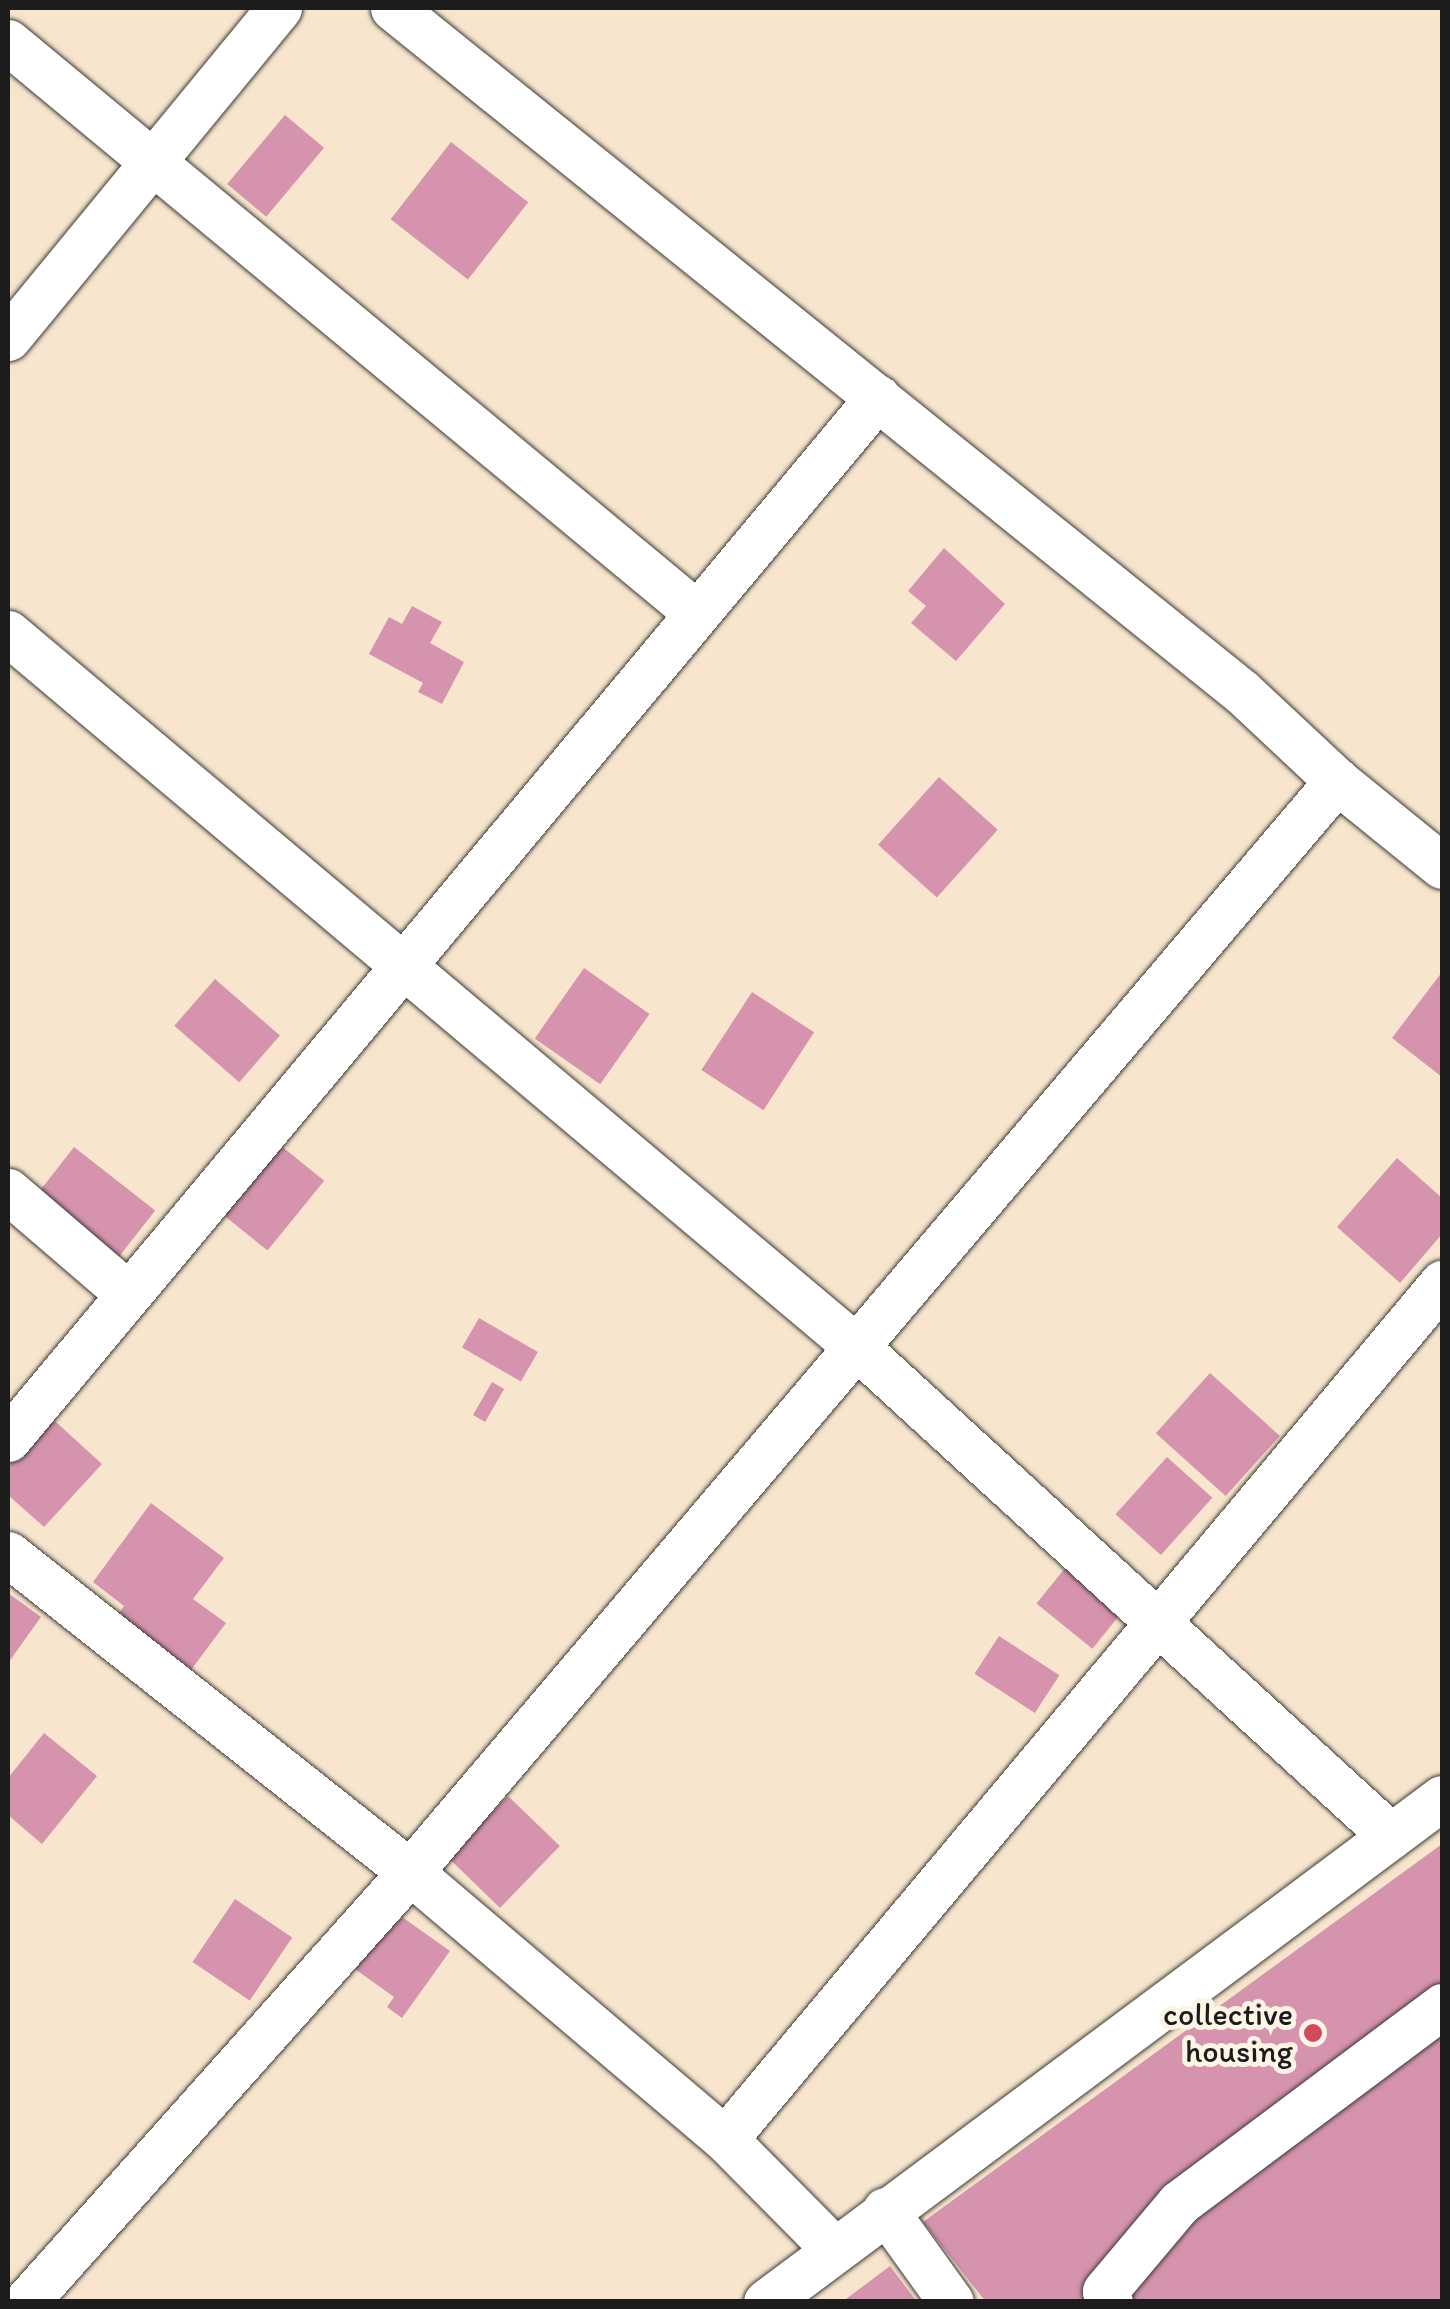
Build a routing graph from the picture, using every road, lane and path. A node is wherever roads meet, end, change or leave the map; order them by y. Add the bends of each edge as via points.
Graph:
1 (279, 8) edge
2 (393, 8) edge
3 (8, 42) edge
4 (154, 160) junction
5 (8, 338) edge
6 (878, 398) junction
7 (694, 612) junction
8 (8, 633) edge
9 (1337, 781) junction
10 (1442, 866) edge
11 (402, 963) junction
12 (8, 1192) edge
13 (1442, 1282) edge
14 (128, 1294) junction
15 (860, 1349) junction
16 (8, 1438) edge
17 (8, 1554) edge
18 (1160, 1620) junction
19 (1442, 1798) edge
20 (1391, 1836) junction
21 (410, 1872) junction
22 (1442, 2006) edge
23 (724, 2139) junction
24 (885, 2210) junction
25 (834, 2249) junction
26 (26, 2302) edge
27 (766, 2302) edge
28 (951, 2302) edge
29 (1110, 2302) edge

1 - 4 street
2 - 6 street
3 - 4 street
4 - 5 street
4 - 7 street
6 - 7 street
6 - 9 street via 1242,692
7 - 11 street
8 - 11 street
9 - 10 street
9 - 15 street
11 - 14 street
11 - 15 street
12 - 14 street
13 - 18 street
14 - 16 street
15 - 18 street
15 - 21 street
17 - 21 street
18 - 20 street
18 - 23 street
19 - 20 street
20 - 24 street
21 - 23 street
21 - 26 street
22 - 29 street via 1179,2204 1105,2291
23 - 25 street
24 - 25 street
24 - 28 street
25 - 27 street

